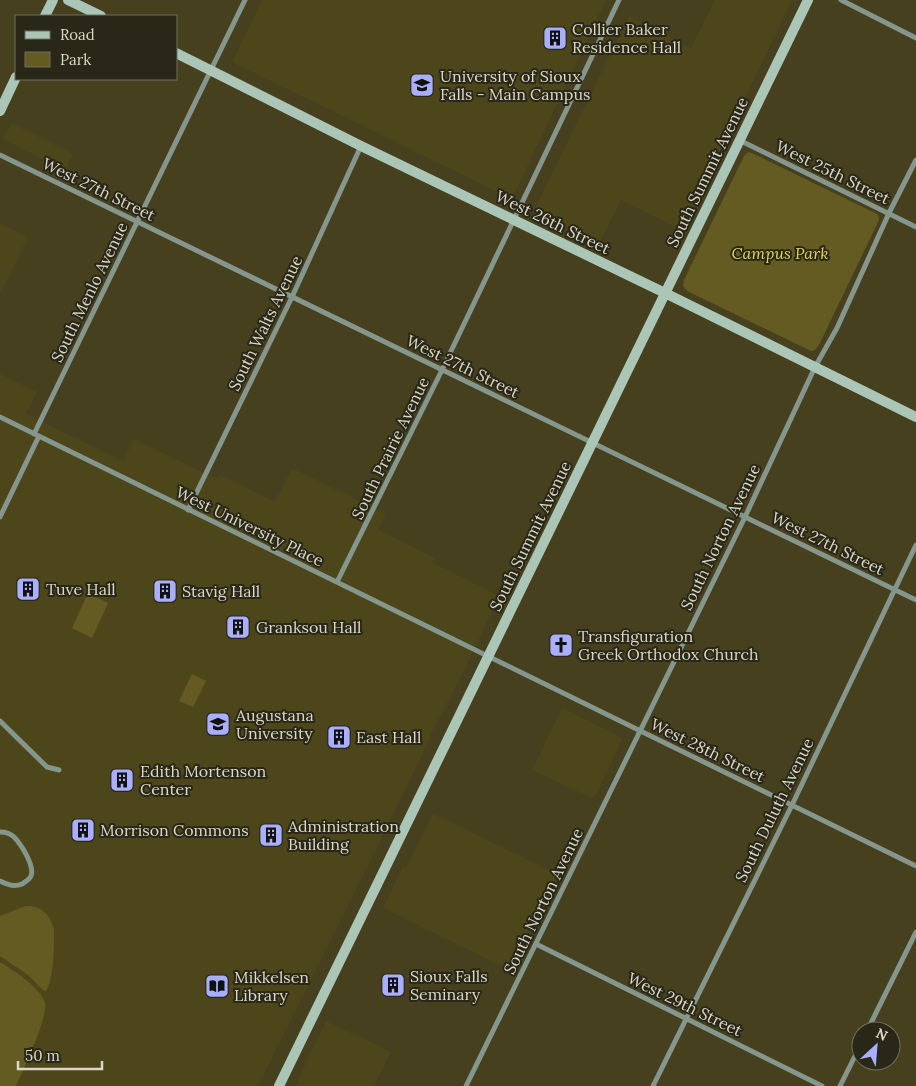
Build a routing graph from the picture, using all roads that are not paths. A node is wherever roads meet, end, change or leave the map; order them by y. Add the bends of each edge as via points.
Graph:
1 (53, 0) edge
2 (68, 0) edge
3 (245, 0) edge
4 (619, 0) edge
5 (808, 0) edge
6 (841, 0) edge
7 (46, 15) edge
8 (99, 15) edge
9 (916, 38) edge
10 (178, 54) edge
11 (211, 70) junction
12 (15, 79) edge
13 (0, 110) edge
14 (739, 140) junction
15 (361, 146) junction
16 (0, 155) edge
17 (916, 160) edge
18 (889, 213) junction
19 (514, 220) junction
20 (137, 222) junction
21 (916, 227) edge
22 (665, 293) junction
23 (292, 297) junction
24 (815, 367) junction
25 (442, 370) junction
26 (0, 417) edge
27 (916, 417) edge
28 (36, 435) junction
29 (592, 443) junction
30 (188, 510) junction
31 (0, 517) edge
32 (744, 517) junction
33 (916, 545) edge
34 (337, 582) junction
35 (894, 589) junction
36 (916, 600) edge
37 (488, 656) junction
38 (0, 721) edge
39 (639, 730) junction
40 (59, 770) dead end
41 (792, 805) junction
42 (0, 832) edge
43 (916, 866) edge
44 (0, 881) edge
45 (916, 932) edge
46 (536, 944) junction
47 (686, 1018) junction
48 (872, 1021) edge
49 (851, 1064) edge
50 (279, 1086) edge
51 (466, 1086) edge
52 (653, 1086) edge
53 (822, 1086) edge
54 (840, 1086) edge

1 - 7 street
2 - 8 street
3 - 11 street, South Menlo Avenue
4 - 19 street, South Prairie Avenue
5 - 14 street, South Summit Avenue
6 - 9 street
10 - 11 street, West 26th Street
11 - 15 street, West 26th Street
11 - 20 street, South Menlo Avenue
12 - 13 street
14 - 18 street, West 25th Street
14 - 22 street, South Summit Avenue
15 - 19 street, West 26th Street
15 - 23 street, South Walts Avenue
16 - 20 street, West 27th Street
17 - 18 street, South Norton Avenue
18 - 21 street, West 25th Street
18 - 24 street, South Norton Avenue via 837,328
19 - 22 street, West 26th Street
19 - 25 street, South Prairie Avenue
20 - 23 street, West 27th Street
20 - 28 street, South Menlo Avenue
22 - 24 street, West 26th Street
22 - 29 street, South Summit Avenue
23 - 25 street, West 27th Street
23 - 30 street, South Walts Avenue
24 - 27 street, West 26th Street
24 - 32 street, South Norton Avenue
25 - 29 street, West 27th Street
25 - 34 street, South Prairie Avenue
26 - 28 street, West University Place
28 - 30 street, West University Place
28 - 31 street, South Menlo Avenue
29 - 32 street, West 27th Street
29 - 37 street, South Summit Avenue
30 - 34 street, West University Place
32 - 35 street, West 27th Street
32 - 39 street, South Norton Avenue
33 - 35 street, South Duluth Avenue
34 - 37 street, West University Place
35 - 36 street, West 27th Street
35 - 41 street, South Duluth Avenue
37 - 39 street, West 28th Street
37 - 50 street, South Summit Avenue
38 - 40 street via 47,767
39 - 41 street, West 28th Street
39 - 46 street, South Norton Avenue
41 - 43 street, West 28th Street
41 - 47 street, South Duluth Avenue
42 - 44 street via 14,836 32,866 31,876 18,886
45 - 48 street
46 - 47 street, West 29th Street
46 - 51 street, South Norton Avenue
47 - 52 street, South Duluth Avenue
47 - 53 street, West 29th Street
49 - 54 street

